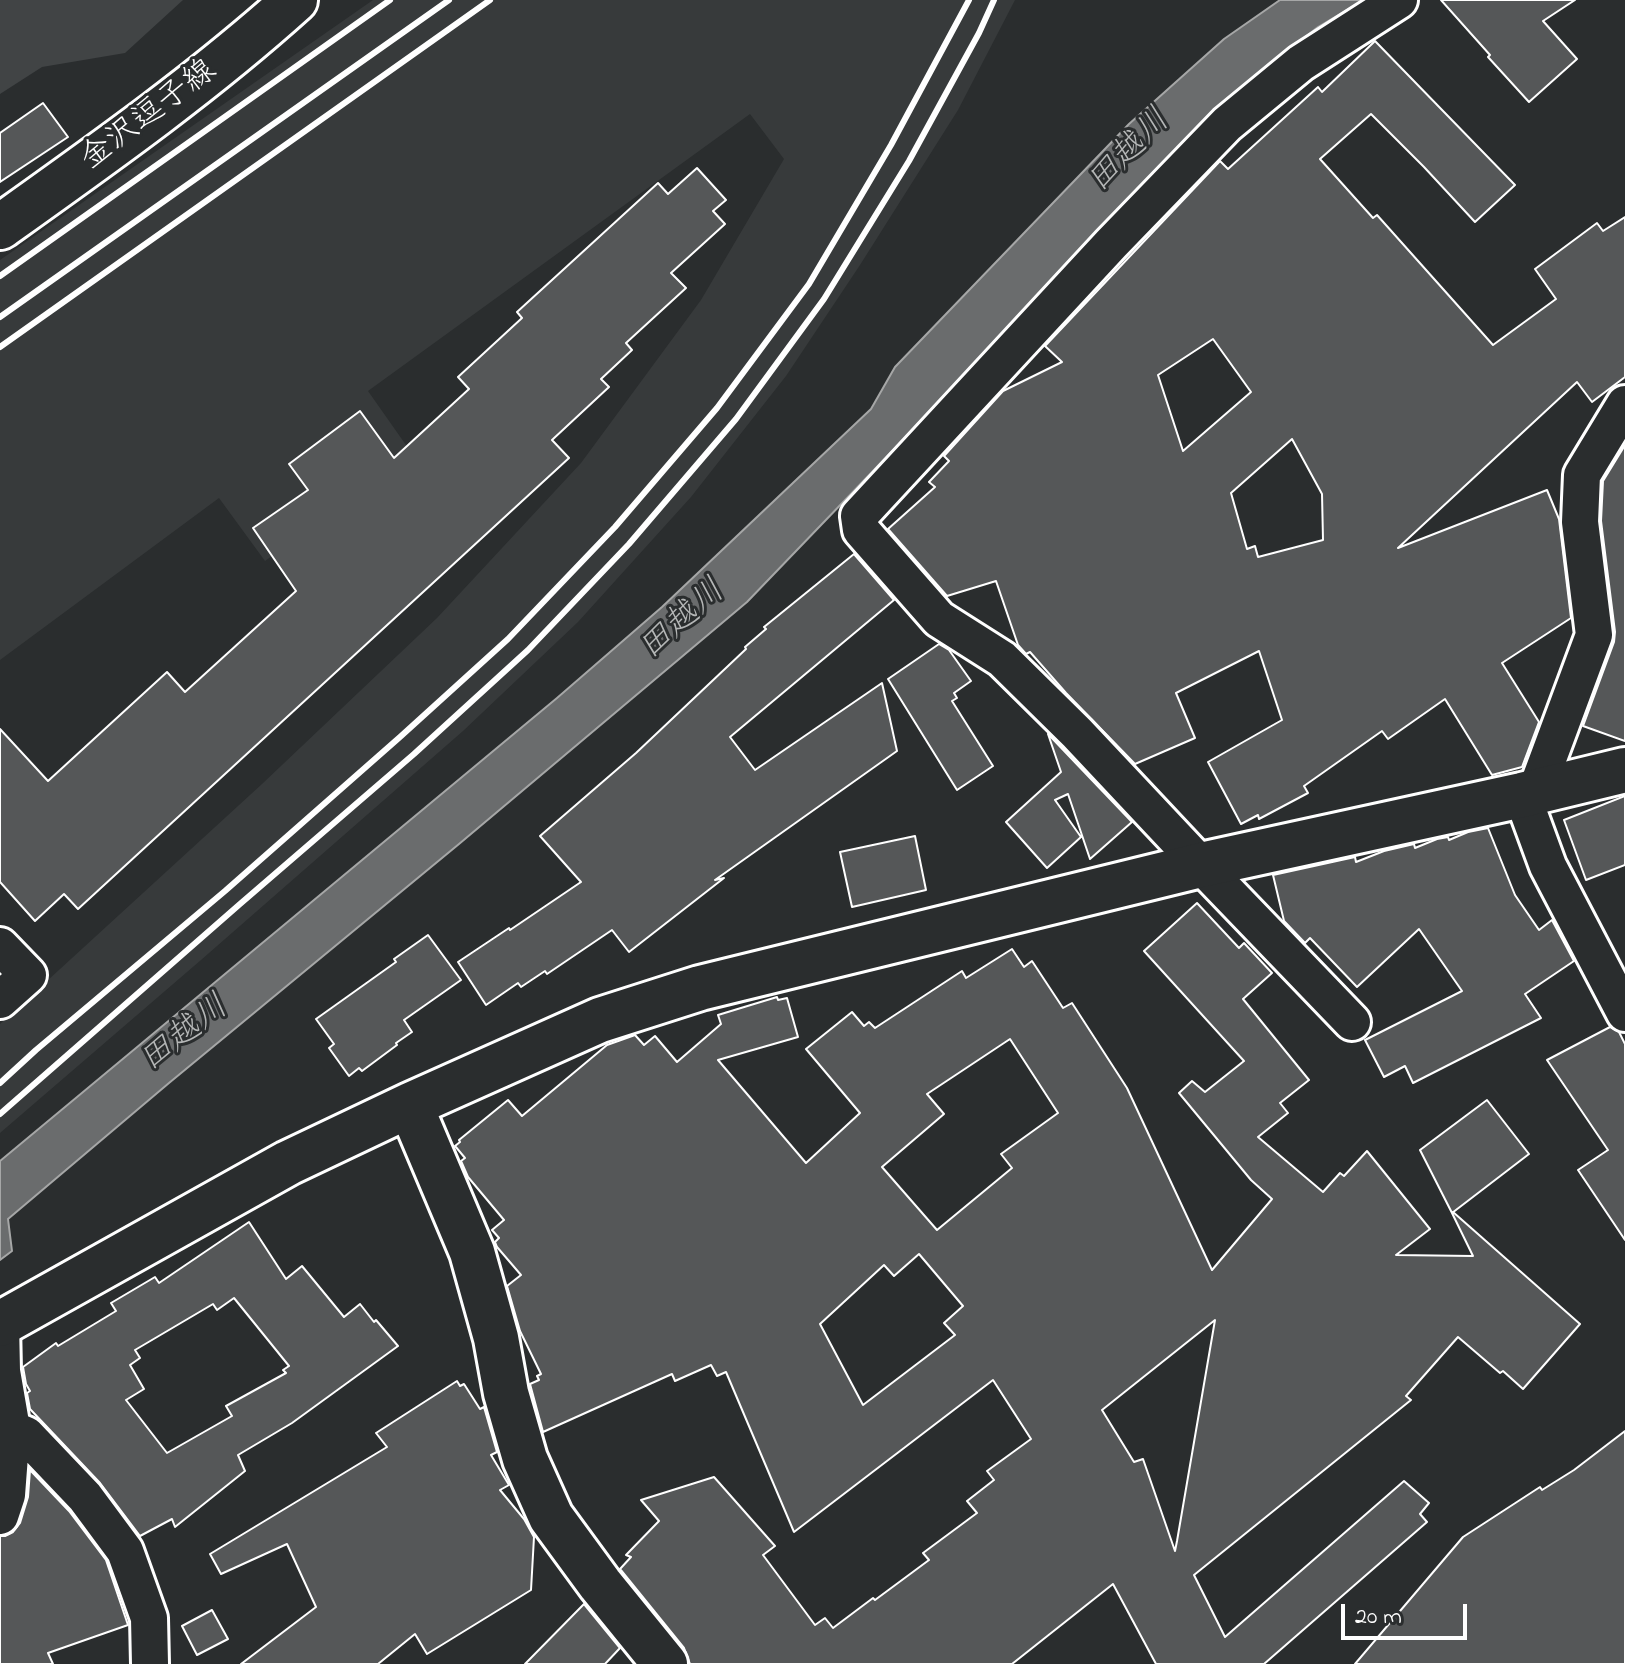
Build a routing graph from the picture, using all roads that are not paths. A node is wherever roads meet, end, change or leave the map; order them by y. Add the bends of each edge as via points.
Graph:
1 (295, 0) edge
2 (1399, 0) edge
3 (0, 227) edge
4 (1625, 404) edge
5 (1625, 770) edge
6 (1529, 793) junction
7 (1201, 865) junction
8 (0, 946) edge
9 (0, 1000) edge
10 (1625, 1013) edge
11 (1352, 1022) dead end
12 (410, 1105) junction
13 (0, 1323) edge
14 (12, 1429) junction
15 (0, 1516) edge
16 (150, 1664) edge
17 (665, 1664) edge

1 - 3 street, 金沢逗子線 via 175,101
2 - 7 street via 1301,63 1227,124 859,516 861,530 939,619 1002,659
4 - 6 street via 1582,475 1580,522 1594,635
5 - 6 street
6 - 7 street
6 - 10 street via 1548,866
7 - 11 street
7 - 12 street via 700,988 600,1020
8 - 9 street via 28,975
12 - 13 street via 288,1163
12 - 17 street via 472,1252 525,1459 551,1517
13 - 14 street
14 - 15 street via 7,1495
14 - 16 street via 26,1435 85,1497 125,1551 149,1618

